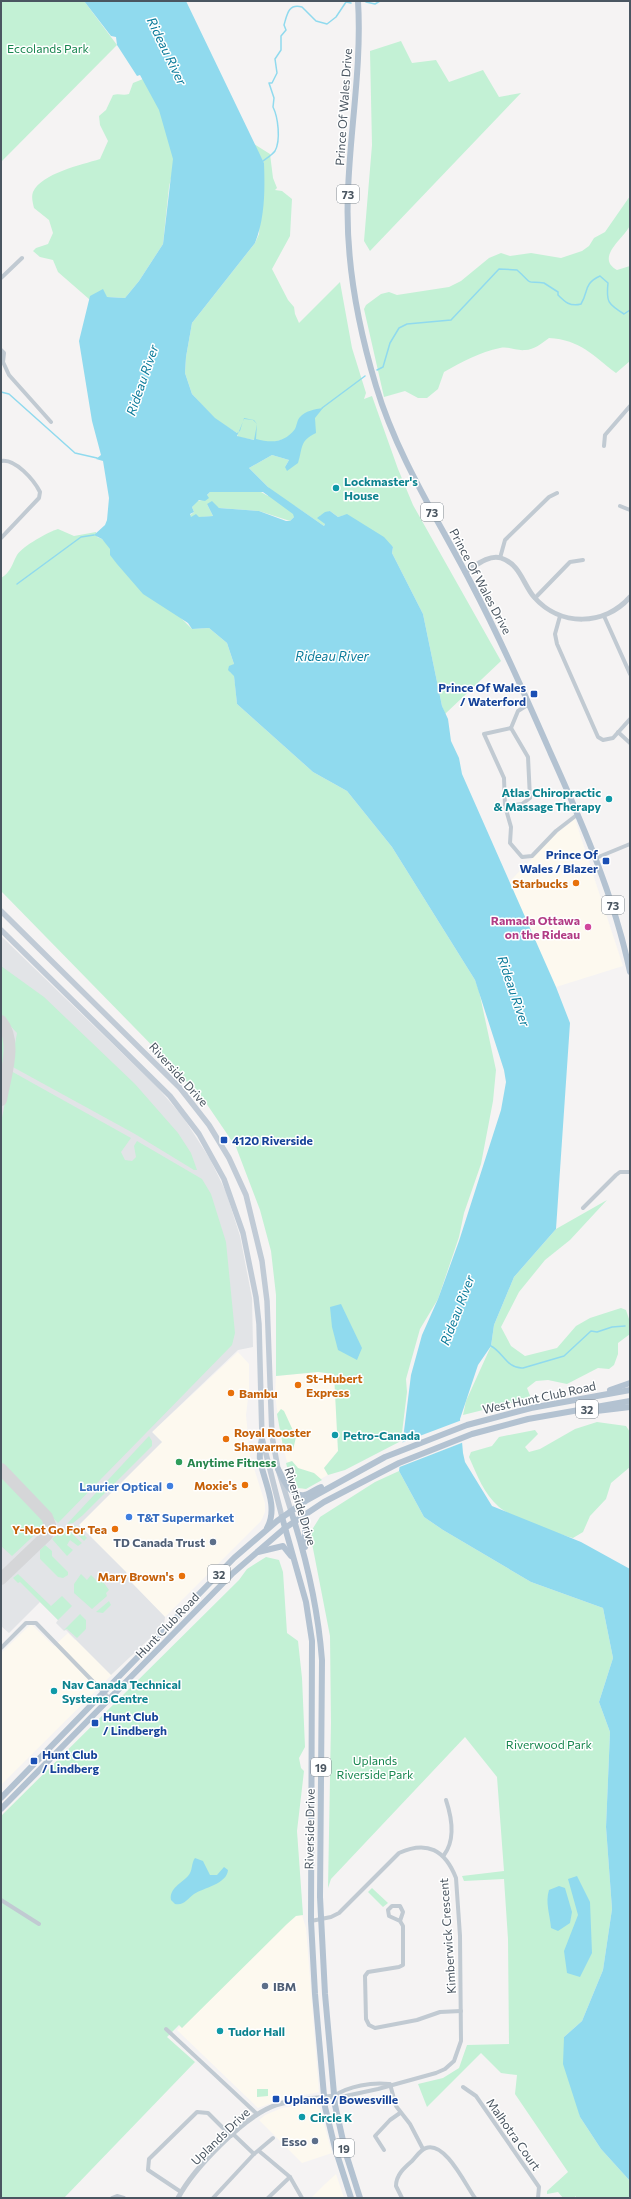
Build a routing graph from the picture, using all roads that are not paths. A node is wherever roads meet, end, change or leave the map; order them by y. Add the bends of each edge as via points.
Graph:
1 (358, 1) edge
2 (22, 258) dead end
3 (1, 278) edge
4 (1, 350) edge
5 (630, 406) edge
6 (51, 422) dead end
7 (604, 446) dead end
8 (1, 461) edge
9 (557, 493) dead end
10 (620, 506) dead end
11 (630, 510) edge
12 (1, 538) edge
13 (500, 558) junction
14 (583, 560) dead end
15 (465, 572) junction
16 (630, 597) edge
17 (535, 598) junction
18 (560, 616) junction
19 (604, 616) junction
20 (630, 674) edge
21 (529, 704) junction
22 (630, 718) edge
23 (511, 728) junction
24 (618, 732) junction
25 (630, 743) edge
26 (505, 806) junction
27 (578, 814) junction
28 (630, 844) edge
29 (596, 858) junction
30 (1, 911) edge
31 (1, 930) edge
32 (630, 972) edge
33 (630, 1172) edge
34 (583, 1208) dead end
35 (630, 1384) edge
36 (630, 1390) edge
37 (581, 1398) junction
38 (630, 1401) edge
39 (270, 1404) junction
40 (260, 1405) junction
41 (630, 1407) edge
42 (545, 1416) junction
43 (262, 1438) junction
44 (431, 1438) joint
45 (432, 1448) joint
46 (278, 1469) junction
47 (332, 1485) junction
48 (291, 1511) junction
49 (305, 1514) junction
50 (282, 1517) junction
51 (294, 1521) junction
52 (285, 1528) junction
53 (265, 1531) junction
54 (255, 1553) junction
55 (306, 1561) junction
56 (296, 1568) junction
57 (175, 1620) junction
58 (181, 1626) junction
59 (1, 1648) edge
60 (104, 1693) junction
61 (110, 1699) junction
62 (1, 1798) edge
63 (446, 1800) dead end
64 (1, 1809) edge
65 (444, 1855) junction
66 (1, 1900) edge
67 (321, 1919) junction
68 (311, 1921) junction
69 (400, 1921) dead end
70 (39, 1924) dead end
71 (461, 2011) junction
72 (166, 2028) dead end
73 (390, 2084) junction
74 (463, 2088) dead end
75 (334, 2096) junction
76 (324, 2097) junction
77 (400, 2113) junction
78 (257, 2114) junction
79 (232, 2135) junction
80 (273, 2138) dead end
81 (423, 2149) junction
82 (384, 2150) dead end
83 (259, 2151) junction
84 (254, 2154) junction
85 (290, 2177) junction
86 (181, 2192) junction
87 (112, 2198) edge
88 (124, 2198) edge
89 (178, 2198) edge
90 (213, 2198) edge
91 (268, 2198) edge
92 (302, 2198) edge
93 (351, 2198) edge
94 (360, 2198) edge
95 (402, 2198) edge
96 (475, 2198) edge
97 (538, 2198) edge

1 - 15 main road, Prince Of Wales Drive / 73 via 358,43 347,209 355,304 370,366 389,425 410,473
2 - 3 street
4 - 6 street via 9,375
5 - 7 street via 605,435
8 - 12 street via 7,460 16,465 35,484 40,494
9 - 13 street via 549,496 505,540
10 - 11 street
13 - 15 street via 483,561
13 - 17 street via 517,569
14 - 17 street via 570,562
15 - 21 main road, Prince Of Wales Drive / 73 via 507,652
16 - 19 street via 614,612
17 - 18 street
18 - 19 street via 584,620
18 - 24 street via 555,634 557,644 598,737 603,740 613,738
19 - 20 street
21 - 23 street via 518,711
21 - 27 main road, Prince Of Wales Drive / 73
22 - 24 street
23 - 26 street via 528,757 530,796 524,802
23 - 26 street via 484,734 504,778
24 - 25 street
26 - 27 street via 510,823 510,843 525,858 536,853 556,831
27 - 29 main road, Prince Of Wales Drive / 73
28 - 29 street
29 - 32 main road, Prince Of Wales Drive / 73 via 618,922
30 - 39 main road, Riverside Drive / 19 via 171,1078 195,1105 221,1143 246,1195 261,1252 266,1301
31 - 40 main road, Riverside Drive / 19 via 165,1091 192,1123 213,1156 233,1201 248,1254 259,1318
33 - 34 street via 620,1172 616,1175
35 - 37 main road
36 - 37 main road, West Hunt Club Road / 32
37 - 44 main road, West Hunt Club Road / 32 via 506,1414
38 - 42 main road, West Hunt Club Road / 32
39 - 40 main road
39 - 46 main road, Riverside Drive / 19
40 - 43 main road, Riverside Drive / 19
41 - 42 main road
42 - 45 main road, West Hunt Club Road / 32 via 507,1424
43 - 50 main road, Riverside Drive / 19
43 - 53 main road via 261,1461 272,1510 272,1519
44 - 47 main road, Hunt Club Road / 32
45 - 49 main road, Hunt Club Road / 32 via 362,1481
46 - 47 main road via 289,1487 300,1495 322,1486
46 - 48 main road, Riverside Drive / 19
47 - 48 main road, Hunt Club Road / 32
48 - 50 main road, Hunt Club Road / 32
48 - 51 main road, Riverside Drive / 19
49 - 51 main road, Hunt Club Road / 32
49 - 55 main road via 303,1528
50 - 52 main road, Riverside Drive / 19
50 - 53 main road, Hunt Club Road / 32
51 - 52 main road, Hunt Club Road / 32
51 - 55 main road, Riverside Drive / 19
52 - 54 main road, Hunt Club Road / 32
52 - 56 main road, Riverside Drive / 19
53 - 57 main road, Hunt Club Road / 32 via 215,1577
54 - 56 main road via 283,1546
54 - 58 main road, Hunt Club Road / 32
55 - 67 main road, Riverside Drive / 19 via 318,1616 322,1660
56 - 68 main road, Riverside Drive / 19 via 306,1602 312,1647
57 - 58 main road
57 - 60 main road, Hunt Club Road / 32
58 - 61 main road, Hunt Club Road / 32
59 - 60 street via 26,1623 36,1623
60 - 61 street
60 - 62 main road, Hunt Club Road / 32
61 - 64 main road, Hunt Club Road / 32
63 - 65 street via 450,1813 452,1840
65 - 67 street via 421,1847 399,1853 339,1913
65 - 71 street, Kimberwick Crescent via 456,1878
66 - 70 street
67 - 68 street
67 - 75 main road, Riverside Drive / 19
68 - 76 main road, Riverside Drive / 19
69 - 71 street via 403,1926 403,1965 368,1972 365,1976 366,2019 369,2025 375,2028 417,2020 440,2012
71 - 73 street, Kimberwick Crescent via 461,2041 454,2060 445,2069 436,2073
72 - 78 street
73 - 75 street, Kimberwick Crescent via 341,2097
73 - 77 street
74 - 97 street, Malhotra Court via 476,2096 530,2174 538,2187
75 - 76 street, Uplands Drive
75 - 94 main road, Riverside Drive / 19 via 346,2154
76 - 78 street, Uplands Drive via 286,2102
76 - 93 main road, Riverside Drive / 19 via 335,2148
77 - 81 street via 410,2124
77 - 82 street via 375,2136
78 - 79 street, Uplands Drive
79 - 84 street
79 - 86 street, Uplands Drive
79 - 86 street via 208,2113 197,2112 149,2159 148,2170
80 - 83 street
81 - 95 street via 400,2172 396,2181 397,2191
81 - 96 street via 435,2147 444,2152
83 - 84 street
83 - 85 street
84 - 90 street
85 - 91 street
85 - 92 street
86 - 89 street, Uplands Drive
87 - 88 street

